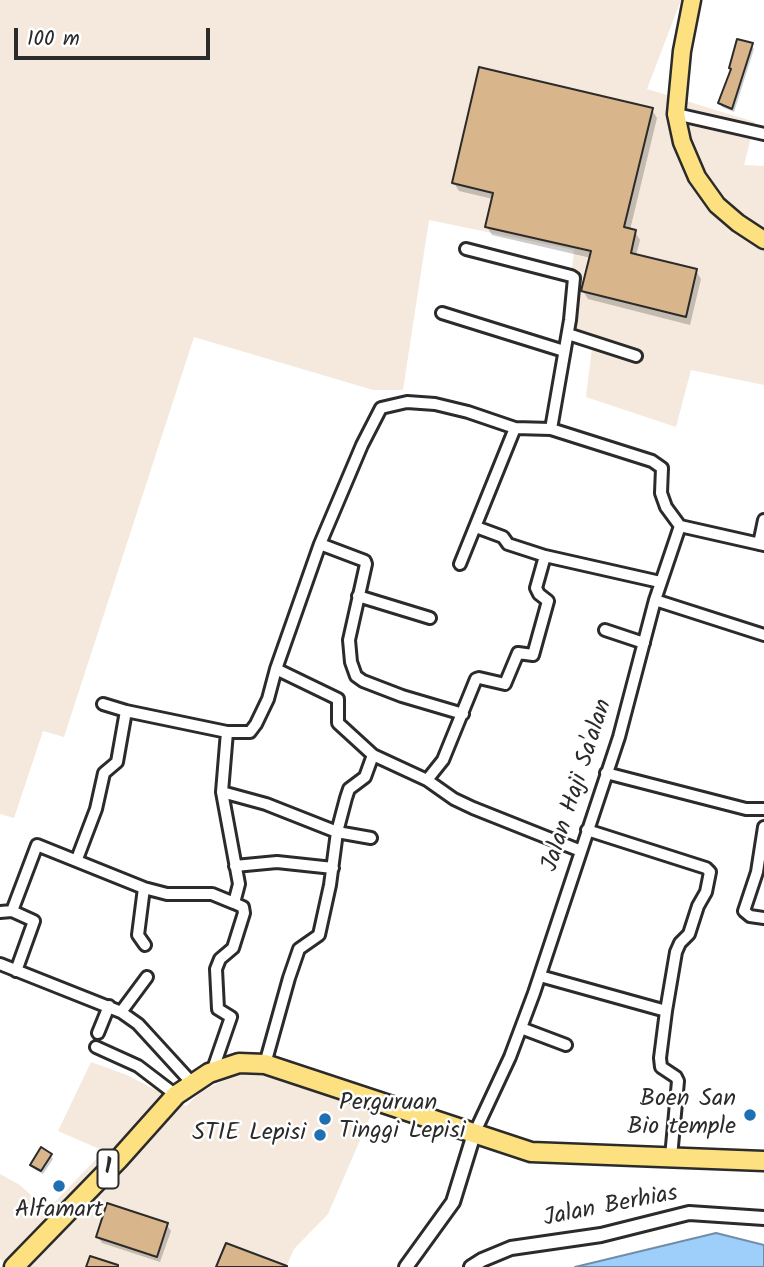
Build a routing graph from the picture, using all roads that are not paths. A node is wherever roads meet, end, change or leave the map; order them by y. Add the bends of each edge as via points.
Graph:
1 (692, 0) edge
2 (676, 114) junction
3 (764, 134) edge
4 (764, 240) edge
5 (466, 249) dead end
6 (443, 313) dead end
7 (568, 334) junction
8 (564, 351) junction
9 (636, 356) dead end
10 (515, 428) junction
11 (551, 429) junction
12 (764, 520) edge
13 (680, 526) junction
14 (476, 527) junction
15 (320, 544) junction
16 (761, 545) edge
17 (545, 556) junction
18 (460, 565) dead end
19 (660, 582) junction
20 (358, 596) junction
21 (655, 600) junction
22 (430, 618) dead end
23 (606, 630) dead end
24 (764, 635) edge
25 (644, 643) junction
26 (276, 670) junction
27 (103, 704) dead end
28 (126, 711) junction
29 (463, 714) junction
30 (227, 732) junction
31 (373, 755) junction
32 (606, 773) junction
33 (427, 780) junction
34 (222, 792) junction
35 (764, 810) edge
36 (764, 827) edge
37 (587, 830) junction
38 (337, 832) junction
39 (371, 838) dead end
40 (581, 851) junction
41 (77, 859) junction
42 (235, 866) junction
43 (333, 868) junction
44 (144, 888) junction
45 (234, 903) junction
46 (6, 911) edge
47 (764, 918) edge
48 (145, 945) dead end
49 (0, 964) edge
50 (16, 971) junction
51 (540, 976) junction
52 (147, 977) dead end
53 (109, 1006) junction
54 (666, 1011) junction
55 (121, 1012) junction
56 (521, 1028) junction
57 (98, 1033) dead end
58 (566, 1045) dead end
59 (96, 1048) dead end
60 (265, 1064) junction
61 (212, 1072) junction
62 (192, 1083) junction
63 (176, 1095) junction
64 (474, 1134) junction
65 (671, 1157) junction
66 (764, 1161) edge
67 (764, 1218) edge
68 (15, 1267) edge
69 (406, 1267) edge
70 (471, 1267) edge

1 - 2 main road
2 - 3 street
2 - 4 main road via 687,154 710,196
5 - 7 street via 572,276
6 - 8 street
7 - 8 street
7 - 9 street
8 - 11 street
10 - 11 street
10 - 14 street
10 - 15 street via 435,404 407,402 381,408
11 - 13 street via 662,468 663,499
12 - 16 street
13 - 16 street
13 - 19 street, Jalan Haji Sa'alan
14 - 17 street
14 - 18 street
15 - 20 street via 365,561
15 - 26 street
17 - 19 street
17 - 29 street via 536,588 548,601 533,655 518,653 505,684 476,679
19 - 21 street, Jalan Haji Sa'alan
20 - 22 street
20 - 29 street via 349,640 356,676
21 - 24 street
21 - 25 street, Jalan Haji Sa'alan
23 - 25 street
25 - 32 street, Jalan Haji Sa'alan
26 - 30 street via 268,699 250,732
26 - 31 street via 338,699 338,723
27 - 28 street
28 - 30 street
28 - 41 street via 117,762 104,773
29 - 33 street via 443,760
30 - 34 street
31 - 33 street
31 - 38 street via 365,777 349,789
32 - 35 street
32 - 37 street, Jalan Haji Sa'alan
33 - 40 street via 454,799
34 - 38 street
34 - 42 street
36 - 47 street via 757,872 744,911
37 - 40 street, Jalan Haji Sa'alan
37 - 54 street via 710,872 688,936 676,952
38 - 39 street
38 - 43 street
40 - 51 street, Jalan Haji Sa'alan
41 - 44 street
41 - 46 street via 37,845
42 - 43 street via 277,862
42 - 45 street via 239,884
43 - 60 street via 318,935 299,949
44 - 45 street via 167,894 212,894
44 - 48 street via 138,935
45 - 61 street via 243,907 244,913 233,948 217,965 218,1009 230,1017
46 - 50 street via 35,922
49 - 50 street
50 - 53 street
51 - 54 street
51 - 56 street, Jalan Haji Sa'alan
52 - 55 street
53 - 55 street
53 - 57 street
54 - 65 street via 661,1067 678,1082
55 - 62 street via 138,1024
56 - 58 street
56 - 64 street, Jalan Haji Sa'alan
59 - 63 street via 138,1066
60 - 61 highway, 1 via 239,1063
60 - 64 highway, 1
61 - 62 highway, 1
62 - 63 highway, 1
63 - 68 highway, 1
64 - 65 highway, 1 via 531,1152
64 - 69 street via 453,1202
65 - 66 highway, 1
67 - 70 street, Jalan Berhias via 688,1213 601,1235 512,1248

